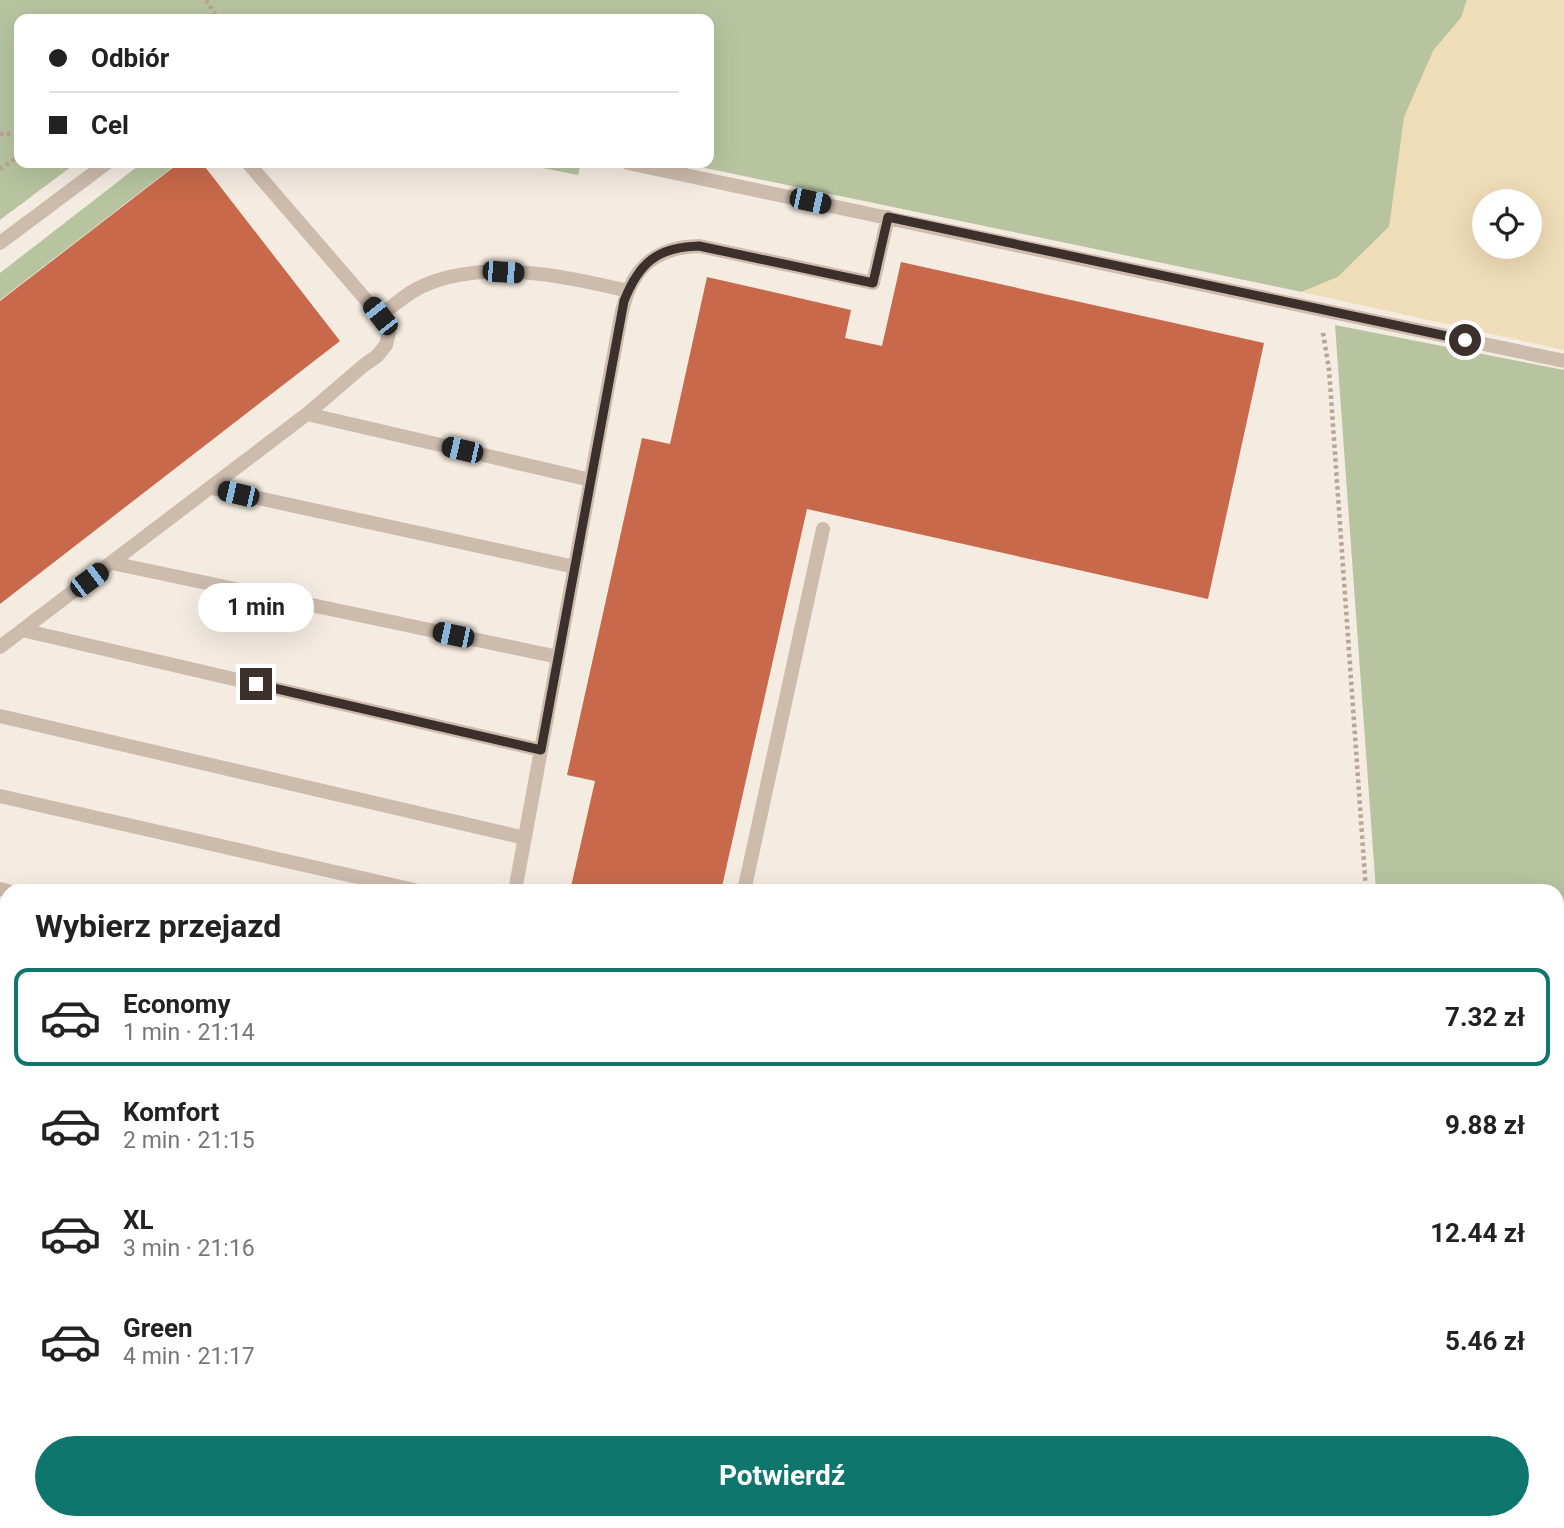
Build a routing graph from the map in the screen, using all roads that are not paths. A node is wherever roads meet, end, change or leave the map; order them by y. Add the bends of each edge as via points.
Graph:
1 (100, 168) edge
2 (252, 168) edge
3 (652, 168) edge
4 (888, 217) junction
5 (0, 243) edge
6 (628, 291) junction
7 (380, 316) junction
8 (1564, 361) edge
9 (307, 414) junction
10 (590, 480) junction
11 (212, 488) junction
12 (822, 529) dead end
13 (112, 563) junction
14 (575, 567) junction
15 (22, 630) junction
16 (0, 647) edge
17 (558, 657) junction
18 (0, 716) edge
19 (541, 750) junction
20 (0, 796) edge
21 (525, 838) junction
22 (388, 884) edge
23 (516, 884) edge
24 (746, 884) edge

1 - 5 lane
2 - 7 lane
3 - 4 lane
4 - 6 lane via 873,283 682,246 646,264
4 - 8 lane
6 - 7 lane via 563,277 474,273 423,285
6 - 10 lane
7 - 9 lane via 389,332 386,345
9 - 10 lane
9 - 11 lane
10 - 14 lane
11 - 13 lane
11 - 14 lane
12 - 24 lane
13 - 15 lane
13 - 17 lane
14 - 17 lane
15 - 16 lane
15 - 19 lane
17 - 19 lane
18 - 21 lane
19 - 21 lane
20 - 22 lane
21 - 23 lane

